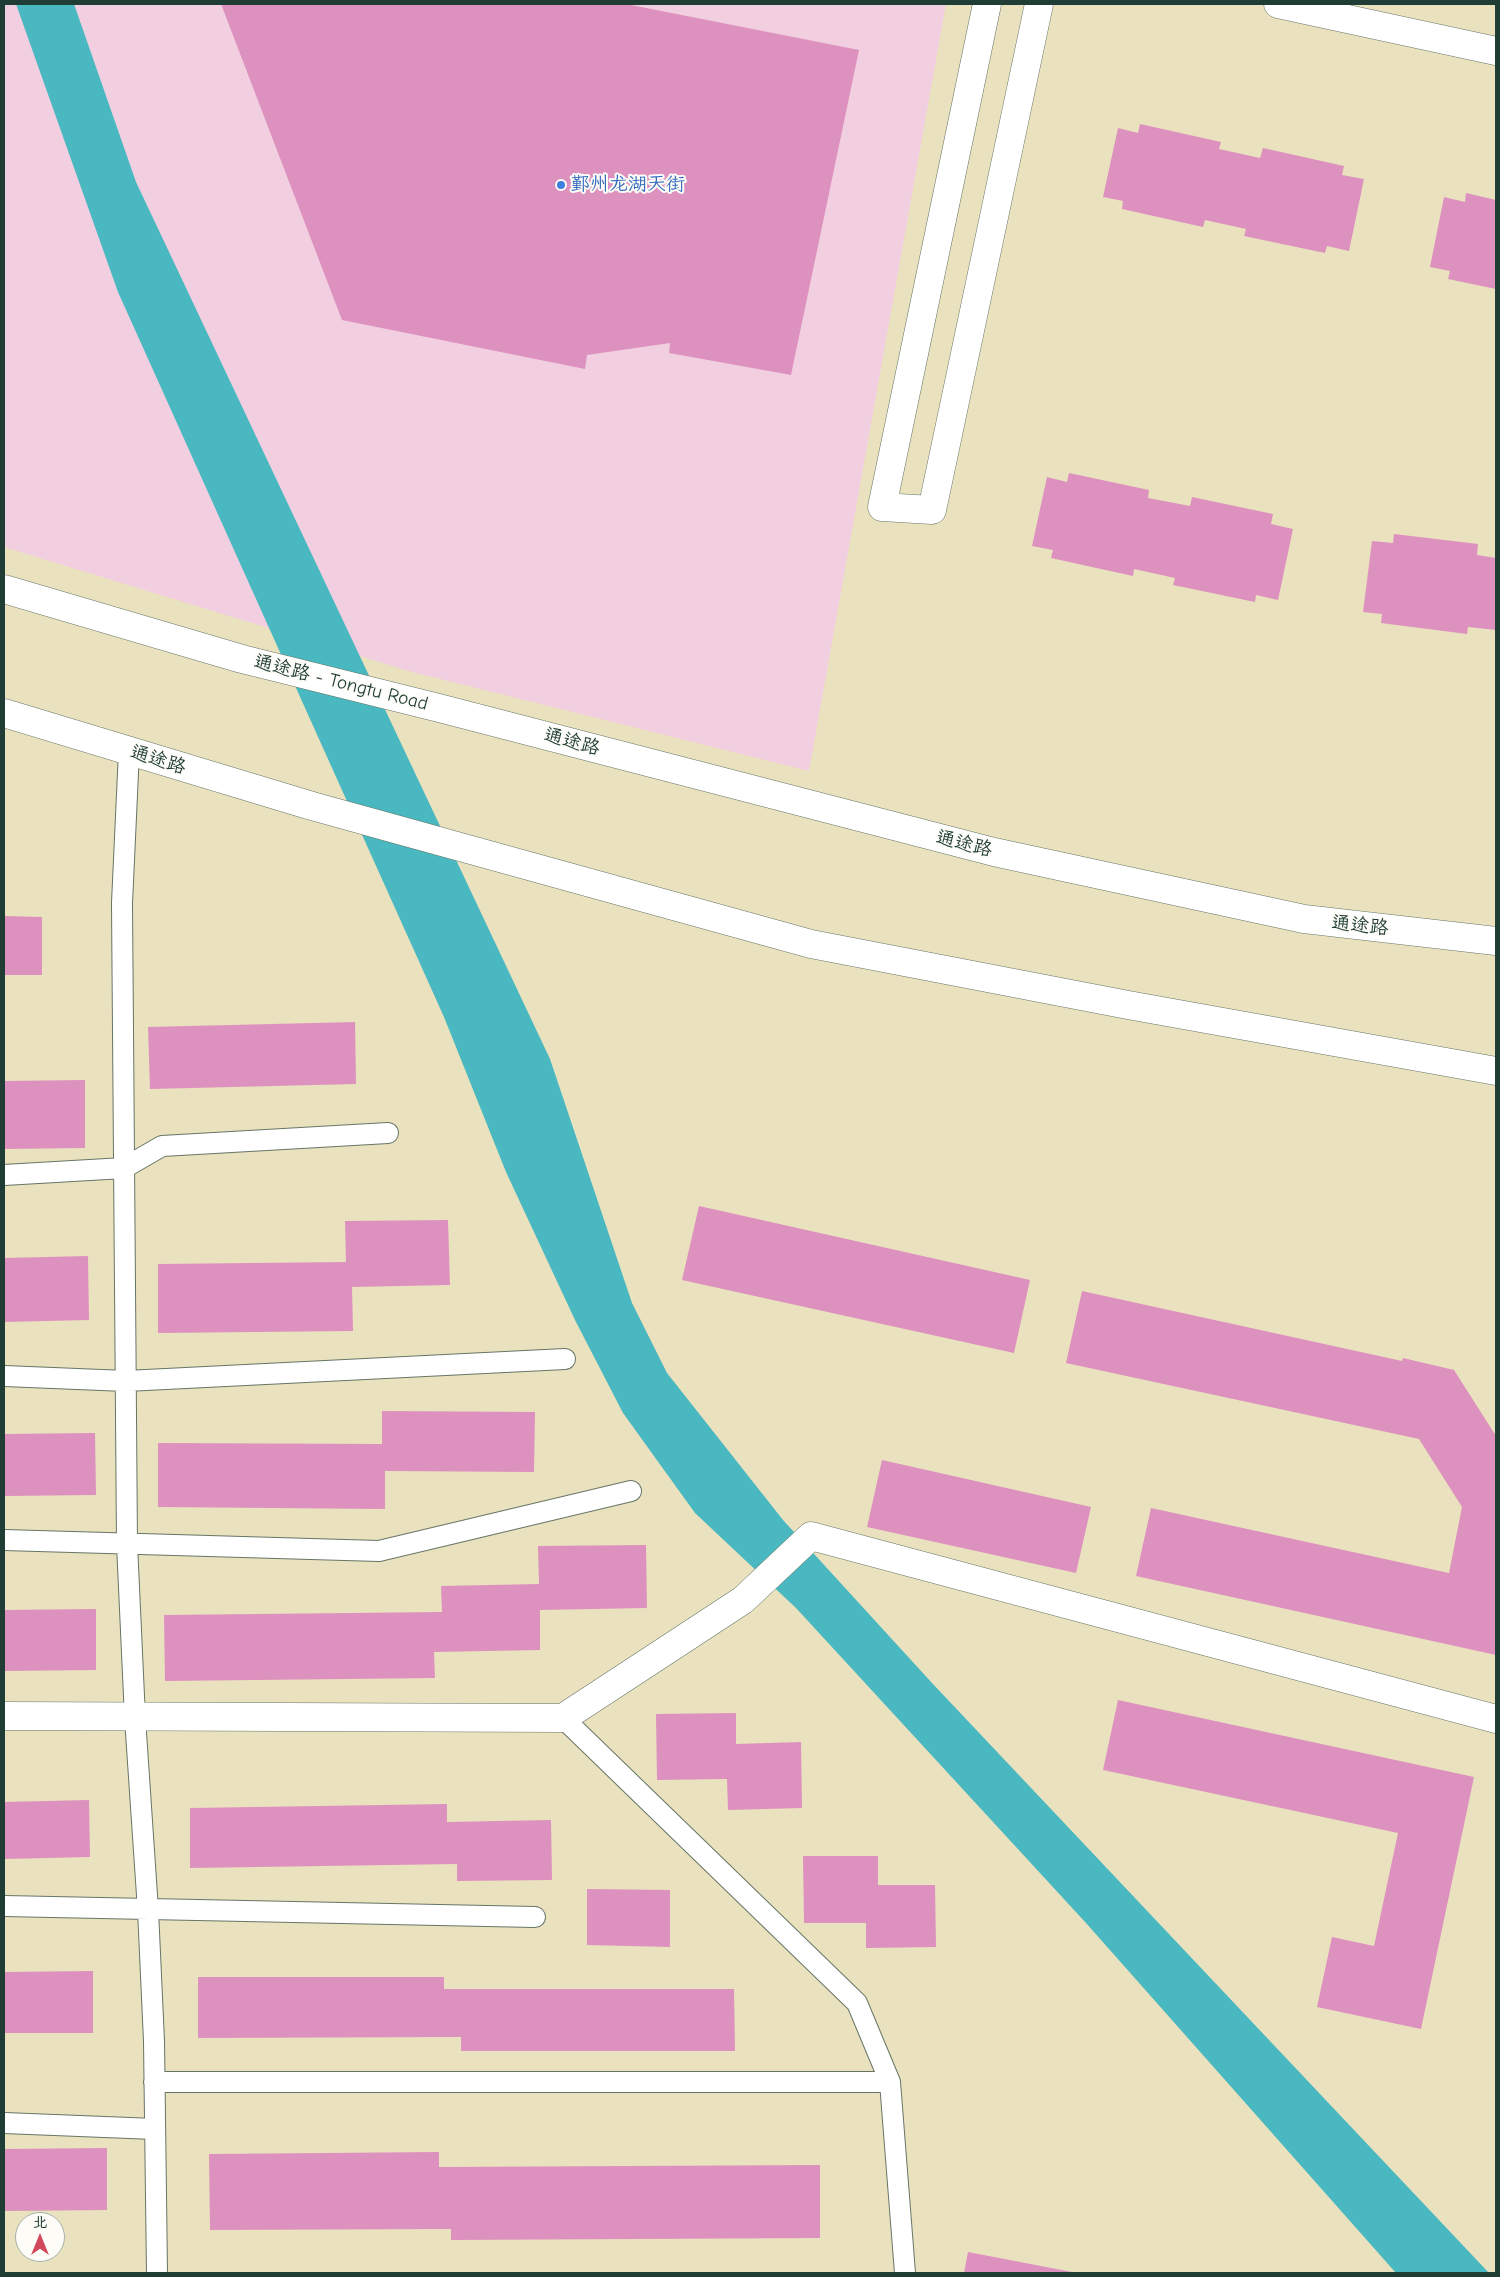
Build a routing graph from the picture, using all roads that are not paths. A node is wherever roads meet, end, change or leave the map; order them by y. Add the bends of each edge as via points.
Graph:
1 (987, 4) edge
2 (1039, 4) edge
3 (1278, 4) edge
4 (1496, 51) edge
5 (4, 589) edge
6 (439, 708) joint
7 (4, 713) edge
8 (129, 751) junction
9 (1496, 941) edge
10 (1496, 1071) edge
11 (388, 1133) dead end
12 (124, 1168) junction
13 (4, 1175) edge
14 (564, 1359) dead end
15 (4, 1376) edge
16 (126, 1381) junction
17 (631, 1491) dead end
18 (4, 1540) edge
19 (127, 1544) junction
20 (4, 1716) edge
21 (135, 1718) junction
22 (563, 1718) junction
23 (1496, 1719) edge
24 (4, 1906) edge
25 (148, 1910) junction
26 (535, 1917) dead end
27 (154, 2082) junction
28 (890, 2082) junction
29 (4, 2123) edge
30 (155, 2129) junction
31 (157, 2273) edge
32 (905, 2273) edge

1 - 2 main road via 882,507 932,510
3 - 4 main road
5 - 6 main road, 通途路 - Tongtu Road via 242,659
6 - 9 main road, 通途路 via 994,852 1304,919
7 - 8 main road, 通途路
8 - 10 main road, 通途路 via 312,806 811,944
8 - 12 lane via 122,903
11 - 12 lane via 162,1146
12 - 13 lane
12 - 16 lane
14 - 16 lane
15 - 16 lane
16 - 19 lane
17 - 19 lane via 380,1550
18 - 19 lane
19 - 21 lane
20 - 21 main road
21 - 22 main road
21 - 25 lane
22 - 23 main road via 743,1600 811,1536
22 - 28 lane via 857,2003
24 - 25 lane
25 - 26 lane
25 - 27 lane
27 - 28 lane
27 - 30 lane
28 - 32 lane
29 - 30 lane
30 - 31 lane

